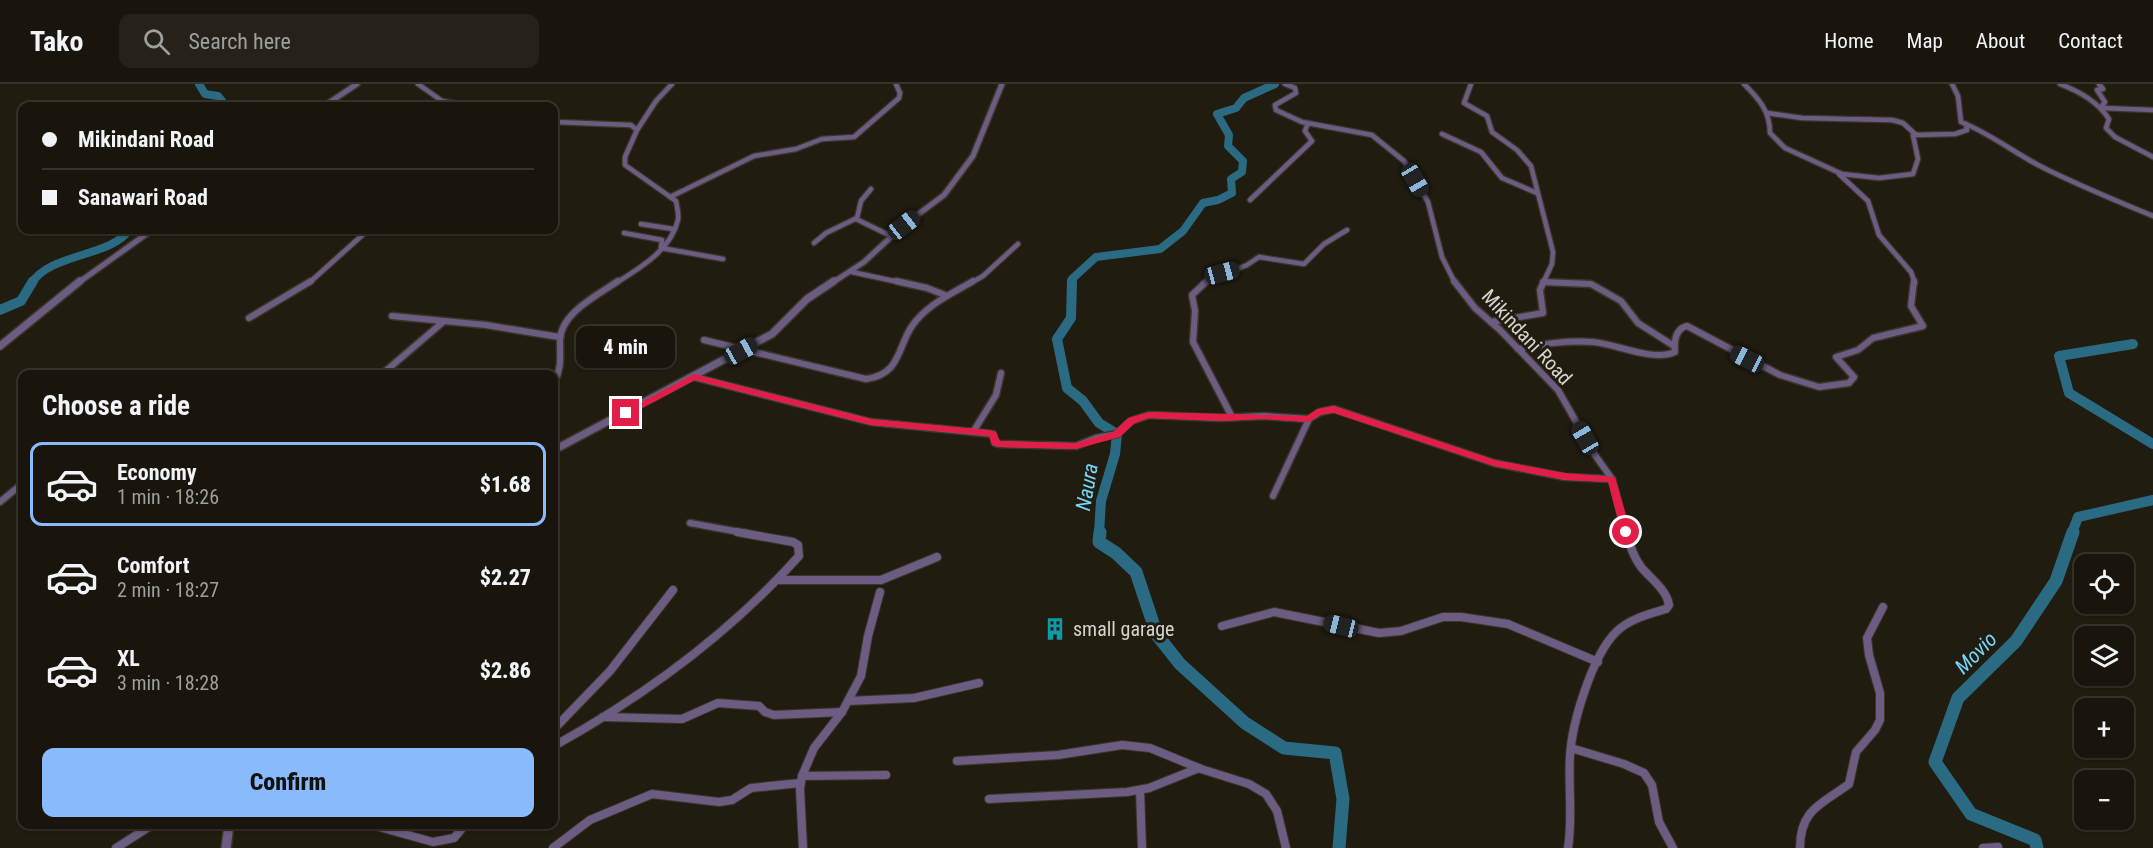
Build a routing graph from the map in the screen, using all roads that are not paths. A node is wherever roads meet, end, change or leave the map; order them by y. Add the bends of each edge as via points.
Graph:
1 (357, 84) edge
2 (418, 84) edge
3 (672, 84) edge
4 (896, 84) edge
5 (1002, 84) edge
6 (1285, 84) edge
7 (1471, 84) edge
8 (1744, 84) edge
9 (1953, 84) edge
10 (2060, 84) edge
11 (2099, 84) edge
12 (330, 102) edge
13 (447, 102) edge
14 (2102, 108) junction
15 (2153, 110) edge
16 (1767, 113) junction
17 (558, 122) edge
18 (1308, 123) junction
19 (1966, 124) junction
20 (637, 130) junction
21 (1442, 134) dead end
22 (1915, 134) junction
23 (2153, 157) edge
24 (1839, 174) junction
25 (871, 189) dead end
26 (1538, 193) junction
27 (670, 197) junction
28 (1250, 200) dead end
29 (2153, 216) edge
30 (856, 219) junction
31 (641, 224) dead end
32 (673, 229) junction
33 (1347, 230) dead end
34 (624, 233) dead end
35 (146, 234) edge
36 (364, 234) edge
37 (891, 236) junction
38 (814, 243) dead end
39 (1018, 244) dead end
40 (661, 248) junction
41 (723, 259) dead end
42 (852, 272) junction
43 (1543, 282) junction
44 (945, 296) junction
45 (392, 315) dead end
46 (249, 318) dead end
47 (443, 322) junction
48 (1491, 322) junction
49 (559, 337) junction
50 (705, 340) dead end
51 (0, 346) edge
52 (1674, 346) junction
53 (1518, 349) junction
54 (741, 351) junction
55 (387, 370) edge
56 (558, 374) edge
57 (1001, 374) dead end
58 (694, 377) junction
59 (1232, 417) junction
60 (1309, 419) junction
61 (973, 432) junction
62 (558, 448) edge
63 (1612, 479) junction
64 (18, 487) edge
65 (1273, 496) dead end
66 (0, 502) edge
67 (690, 523) dead end
68 (937, 557) dead end
69 (778, 580) junction
70 (673, 590) dead end
71 (880, 592) dead end
72 (1883, 607) dead end
73 (1222, 626) dead end
74 (1598, 662) junction
75 (979, 683) dead end
76 (848, 701) junction
77 (842, 712) junction
78 (603, 717) junction
79 (558, 725) edge
80 (558, 744) edge
81 (1571, 748) junction
82 (957, 761) dead end
83 (1199, 768) junction
84 (886, 775) dead end
85 (801, 779) junction
86 (1140, 790) junction
87 (989, 799) dead end
88 (146, 829) edge
89 (228, 829) edge
90 (386, 829) edge
91 (461, 829) edge
92 (1998, 847) edge
93 (116, 848) edge
94 (226, 848) edge
95 (553, 848) edge
96 (802, 848) edge
97 (1142, 848) edge
98 (1286, 848) edge
99 (1568, 848) edge
100 (1674, 848) edge
101 (1800, 848) edge
102 (1983, 848) edge

1 - 12 street
2 - 13 street
3 - 20 street
4 - 27 street via 899,98 856,136 822,139 799,149 754,156
5 - 37 street via 965,169 944,195
6 - 18 street, Mikindani Road via 1296,93 1275,105 1276,110
7 - 26 street via 1464,103 1486,114 1494,135 1525,158
8 - 16 street
9 - 19 street via 1960,104 1959,120
10 - 14 street
11 - 14 street via 2103,89 2097,90 2105,104
14 - 15 street
14 - 23 street via 2109,119 2109,133
16 - 22 street via 1810,119 1892,120 1903,123
16 - 24 street via 1770,133 1779,144
17 - 20 street via 619,123
18 - 28 street via 1305,131 1312,141
18 - 48 street, Mikindani Road via 1371,135 1404,161 1428,202 1442,257 1456,286
19 - 22 street via 1967,130 1955,134
19 - 29 street via 2064,178
20 - 27 street via 624,157 625,165
21 - 26 street via 1481,152 1502,178
22 - 24 street via 1919,156 1913,174 1878,178
24 - 52 street via 1868,201 1879,235 1911,272 1915,284 1910,302 1923,323 1922,328 1873,338 1858,350 1836,357 1854,377 1849,383 1827,387 1780,375 1687,326 1677,332
25 - 30 street via 861,201
26 - 43 street via 1553,256
27 - 32 street via 675,201 679,218
30 - 37 street
30 - 38 street
31 - 32 street
32 - 40 street
33 - 59 street via 1324,244 1304,264 1259,257 1203,283 1192,295 1193,342
34 - 40 street via 662,240
35 - 51 street
36 - 46 street via 312,280
37 - 42 street
39 - 44 street via 983,276
40 - 41 street
40 - 49 street via 647,263 582,306 565,323
42 - 44 street via 927,288
42 - 54 street via 807,300 772,334
43 - 48 street via 1541,315
43 - 52 street via 1591,284 1621,300 1638,323
44 - 54 street via 912,326 902,354 876,379
45 - 47 street
47 - 49 street
47 - 55 street
48 - 53 street, Mikindani Road
49 - 56 street
50 - 54 street
52 - 53 street via 1675,352 1663,356 1588,342 1546,343
53 - 63 street, Mikindani Road via 1558,390
54 - 58 street
57 - 61 street via 996,394
58 - 61 street via 871,422
58 - 62 street
59 - 60 street
59 - 61 street via 1149,415 1131,420 1117,434 1068,446 1000,444 995,443 993,434
60 - 63 street via 1334,410 1485,461 1565,477
60 - 65 street
63 - 74 street, Mikindani Road via 1631,550 1669,604 1666,609 1616,631
64 - 66 street
67 - 69 street via 798,545 798,556
68 - 69 street via 881,580
69 - 78 street via 745,612 668,673
70 - 79 street via 610,671
71 - 76 street via 864,665
72 - 101 street via 1867,638 1880,693 1880,720 1856,752 1849,784 1807,814 1802,823
73 - 74 street via 1274,612 1379,633 1401,631 1443,618 1461,618 1508,624
74 - 81 street, Mikindani Road
75 - 76 street via 906,699
76 - 77 street
77 - 78 street via 774,716 759,706 718,703 682,719
77 - 85 street via 814,748
78 - 80 street
81 - 99 street, Mikindani Road via 1573,811
81 - 100 street via 1644,773 1652,785 1662,831
82 - 83 street via 1128,745 1154,749
83 - 86 street
83 - 98 street via 1265,793 1276,811
84 - 85 street
85 - 95 street via 751,788 732,800 719,802 652,794 590,820
85 - 96 street
86 - 87 street
86 - 97 street
88 - 93 street
89 - 94 street
90 - 91 street via 433,842 448,841
92 - 102 street

